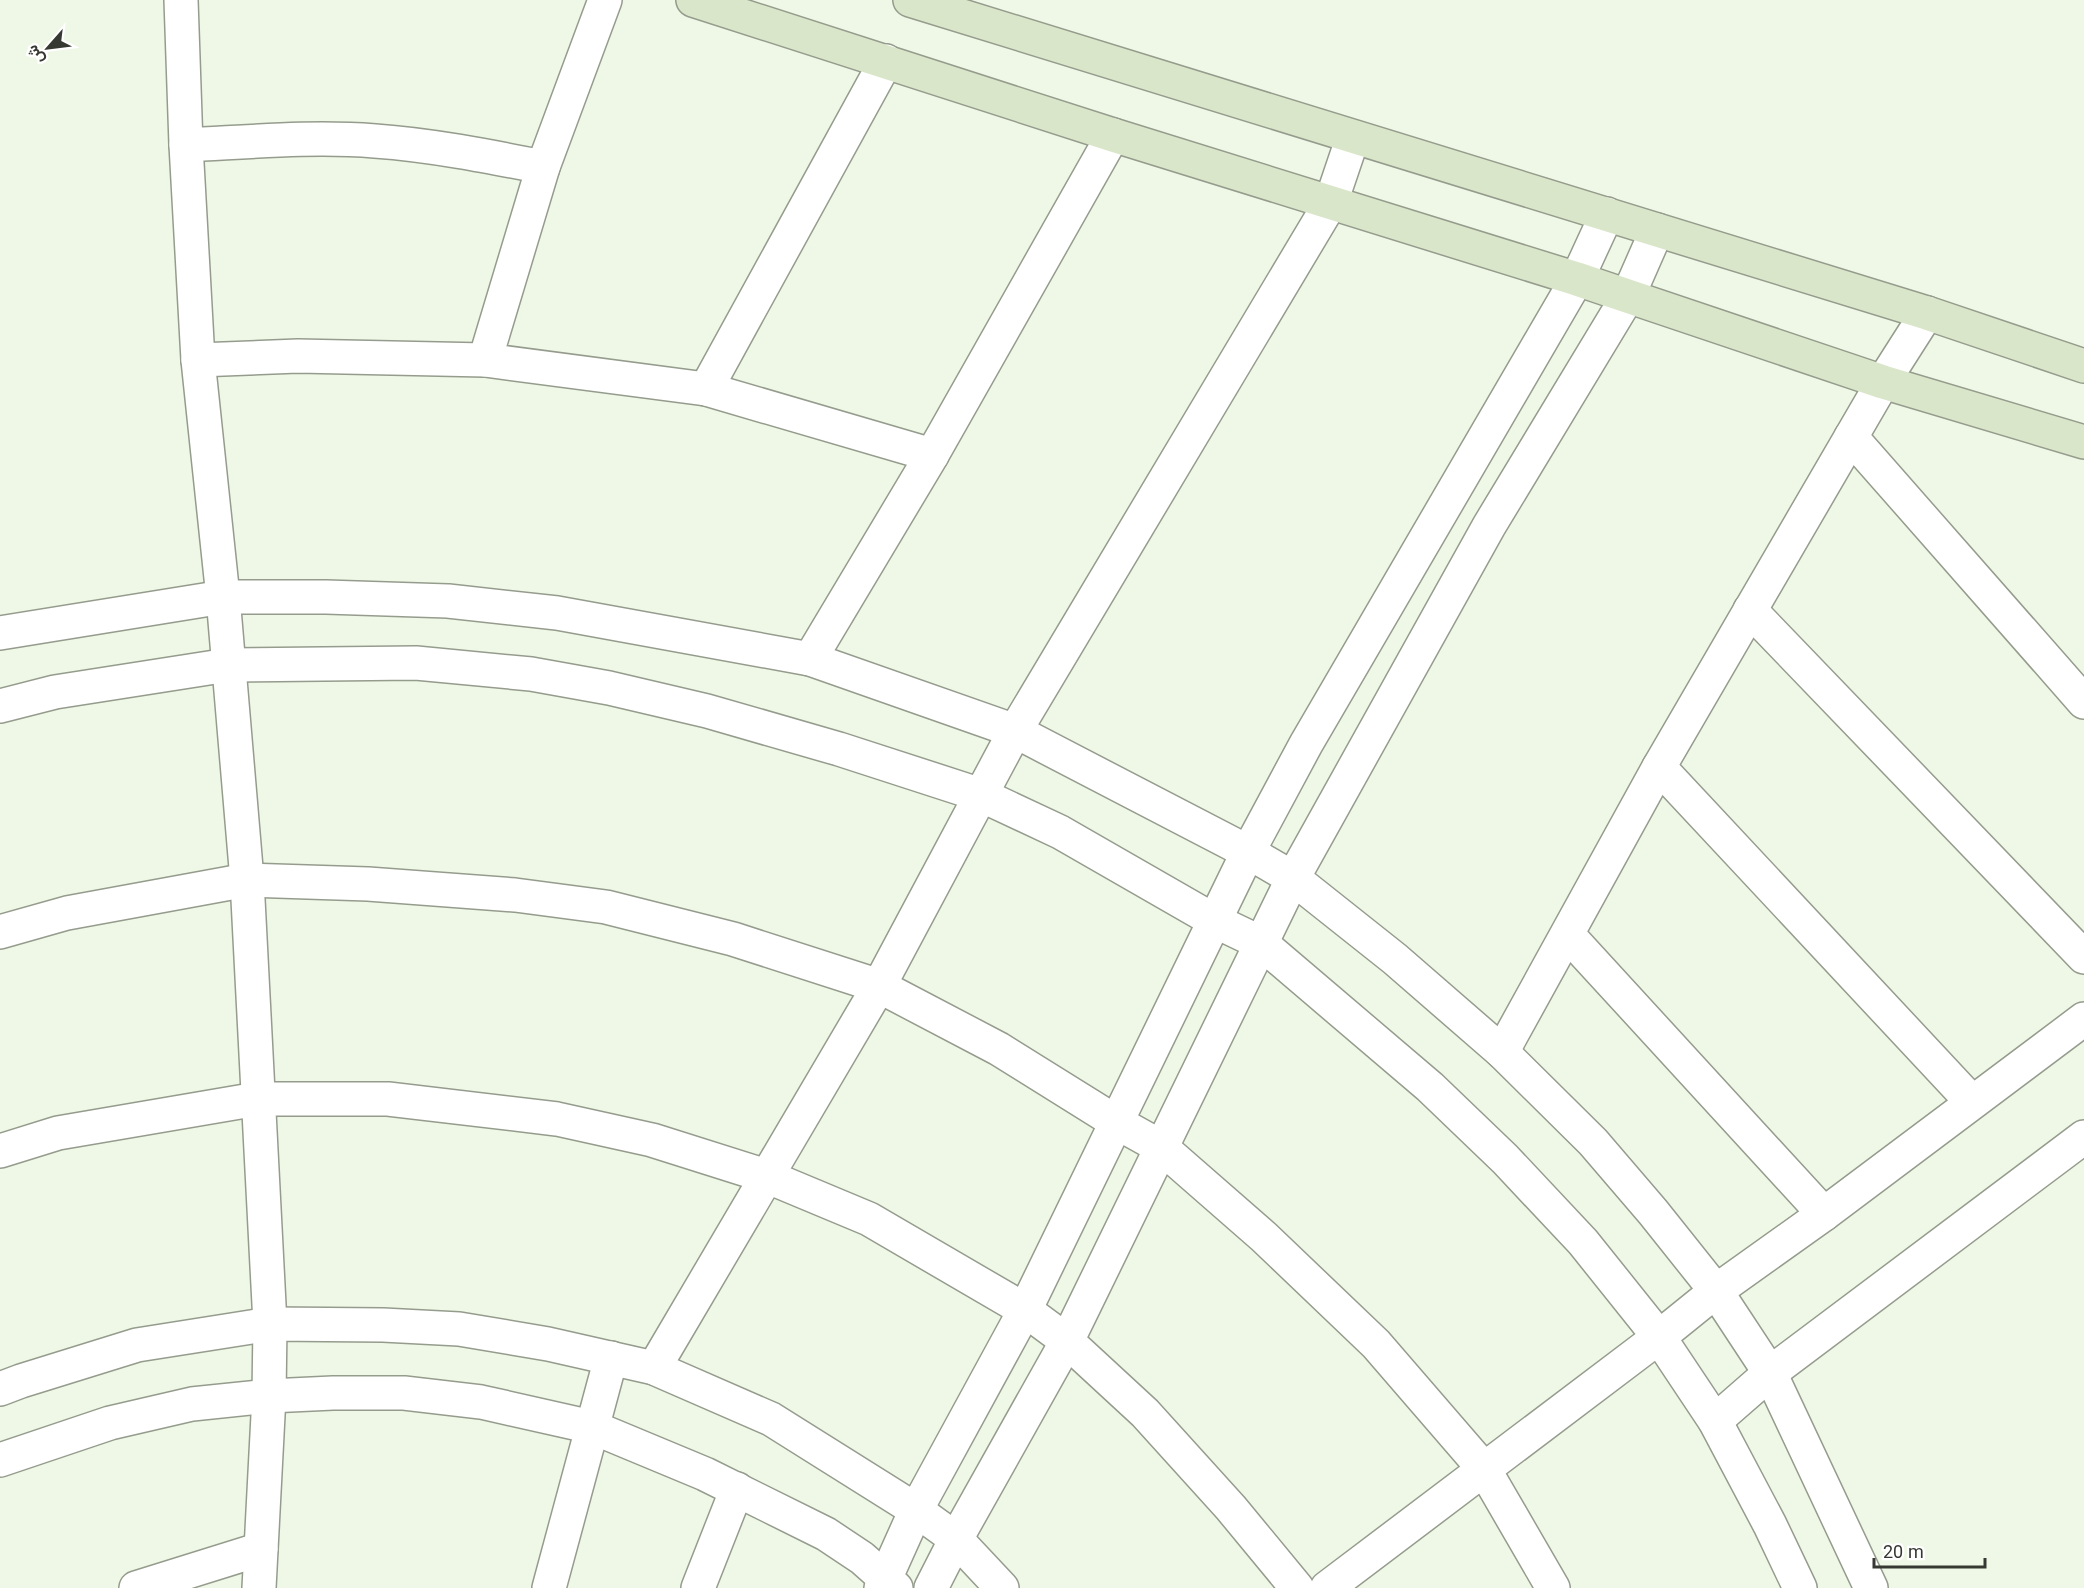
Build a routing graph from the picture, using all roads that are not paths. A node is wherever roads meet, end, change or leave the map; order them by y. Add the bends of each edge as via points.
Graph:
1 (182, 0) edge
2 (605, 0) edge
3 (693, 0) edge
4 (910, 0) edge
5 (886, 61) junction
6 (1113, 135) junction
7 (1353, 137) junction
8 (186, 146) junction
9 (543, 167) junction
10 (1331, 202) junction
11 (1607, 214) junction
12 (1657, 230) junction
13 (1577, 279) junction
14 (1628, 296) junction
15 (1927, 313) junction
16 (198, 360) junction
17 (485, 360) junction
18 (2084, 366) edge
19 (1883, 382) junction
20 (706, 389) junction
21 (1851, 437) junction
22 (2084, 442) edge
23 (932, 455) junction
24 (224, 597) junction
25 (1750, 610) junction
26 (0, 633) edge
27 (810, 659) junction
28 (228, 665) junction
29 (2084, 702) edge
30 (0, 706) edge
31 (1015, 731) junction
32 (1659, 767) junction
33 (981, 795) junction
34 (1248, 852) junction
35 (1293, 878) junction
36 (247, 880) junction
37 (1215, 921) junction
38 (0, 932) edge
39 (1568, 935) junction
40 (1261, 943) junction
41 (2084, 957) edge
42 (879, 986) junction
43 (2084, 1020) edge
44 (1502, 1052) junction
45 (257, 1099) junction
46 (1972, 1102) junction
47 (1116, 1122) junction
48 (2084, 1137) edge
49 (1161, 1147) junction
50 (0, 1151) edge
51 (766, 1176) junction
52 (1824, 1214) junction
53 (1716, 1291) junction
54 (1025, 1310) junction
55 (270, 1324) junction
56 (1659, 1337) junction
57 (1067, 1341) junction
58 (611, 1358) junction
59 (654, 1368) junction
60 (1770, 1373) junction
61 (0, 1389) edge
62 (269, 1396) junction
63 (1715, 1421) junction
64 (592, 1427) junction
65 (0, 1460) edge
66 (1484, 1469) junction
67 (737, 1489) junction
68 (916, 1510) junction
69 (956, 1539) junction
70 (261, 1549) junction
71 (887, 1585) edge
72 (136, 1588) edge
73 (259, 1588) edge
74 (549, 1588) edge
75 (698, 1588) edge
76 (931, 1588) edge
77 (1002, 1588) edge
78 (1297, 1588) edge
79 (1327, 1588) edge
80 (1553, 1588) edge
81 (1800, 1588) edge
82 (1871, 1588) edge

1 - 8 street
2 - 9 street
3 - 5 street
4 - 7 street
5 - 6 street
5 - 20 street
6 - 10 street
6 - 23 street
7 - 10 street
7 - 11 street
8 - 9 street via 298,139 373,141 450,149
8 - 16 street
9 - 17 street
10 - 13 street
10 - 31 street
11 - 12 street
11 - 13 street
12 - 14 street
12 - 15 street
13 - 14 street
13 - 34 street via 1306,744
14 - 19 street
14 - 35 street via 1490,526
15 - 18 street
15 - 19 street
16 - 17 street via 298,356
16 - 24 street
17 - 20 street
19 - 21 street
19 - 22 street
20 - 23 street
21 - 25 street
21 - 29 street
23 - 27 street
24 - 26 street
24 - 27 street via 448,601 556,613
24 - 28 street
25 - 32 street
25 - 41 street
27 - 31 street
28 - 30 street via 56,692
28 - 33 street via 416,663 531,674 707,711
28 - 36 street
31 - 33 street
31 - 34 street
32 - 39 street
32 - 46 street
33 - 37 street via 1060,832
33 - 42 street
34 - 35 street
34 - 37 street
35 - 40 street
35 - 44 street via 1395,959
36 - 38 street via 67,913
36 - 42 street via 515,895 606,907 733,939
36 - 45 street
37 - 40 street
37 - 47 street
39 - 44 street
39 - 52 street
40 - 49 street
40 - 56 street via 1430,1088 1505,1159 1583,1242
42 - 47 street via 999,1048
42 - 51 street
43 - 46 street
44 - 53 street via 1593,1142
45 - 50 street via 58,1133
45 - 51 street via 388,1099 556,1119 652,1140
45 - 55 street
46 - 52 street
47 - 49 street
47 - 54 street
48 - 60 street
49 - 57 street
49 - 66 street via 1264,1237 1376,1344
51 - 54 street via 869,1219
51 - 59 street
52 - 53 street
53 - 56 street
53 - 60 street
54 - 57 street
54 - 68 street
55 - 58 street via 459,1329
55 - 61 street via 137,1345
55 - 62 street
56 - 63 street
56 - 66 street
57 - 69 street
57 - 78 street via 1145,1413
58 - 59 street
58 - 64 street
59 - 68 street via 771,1419
60 - 63 street
60 - 82 street
62 - 64 street via 404,1393 481,1402
62 - 65 street via 192,1404 110,1423
62 - 70 street
63 - 81 street
64 - 67 street
64 - 74 street
66 - 79 street
66 - 80 street
67 - 71 street via 826,1534 862,1558
67 - 75 street
68 - 69 street
68 - 71 street
69 - 76 street
69 - 77 street
70 - 72 street
70 - 73 street

